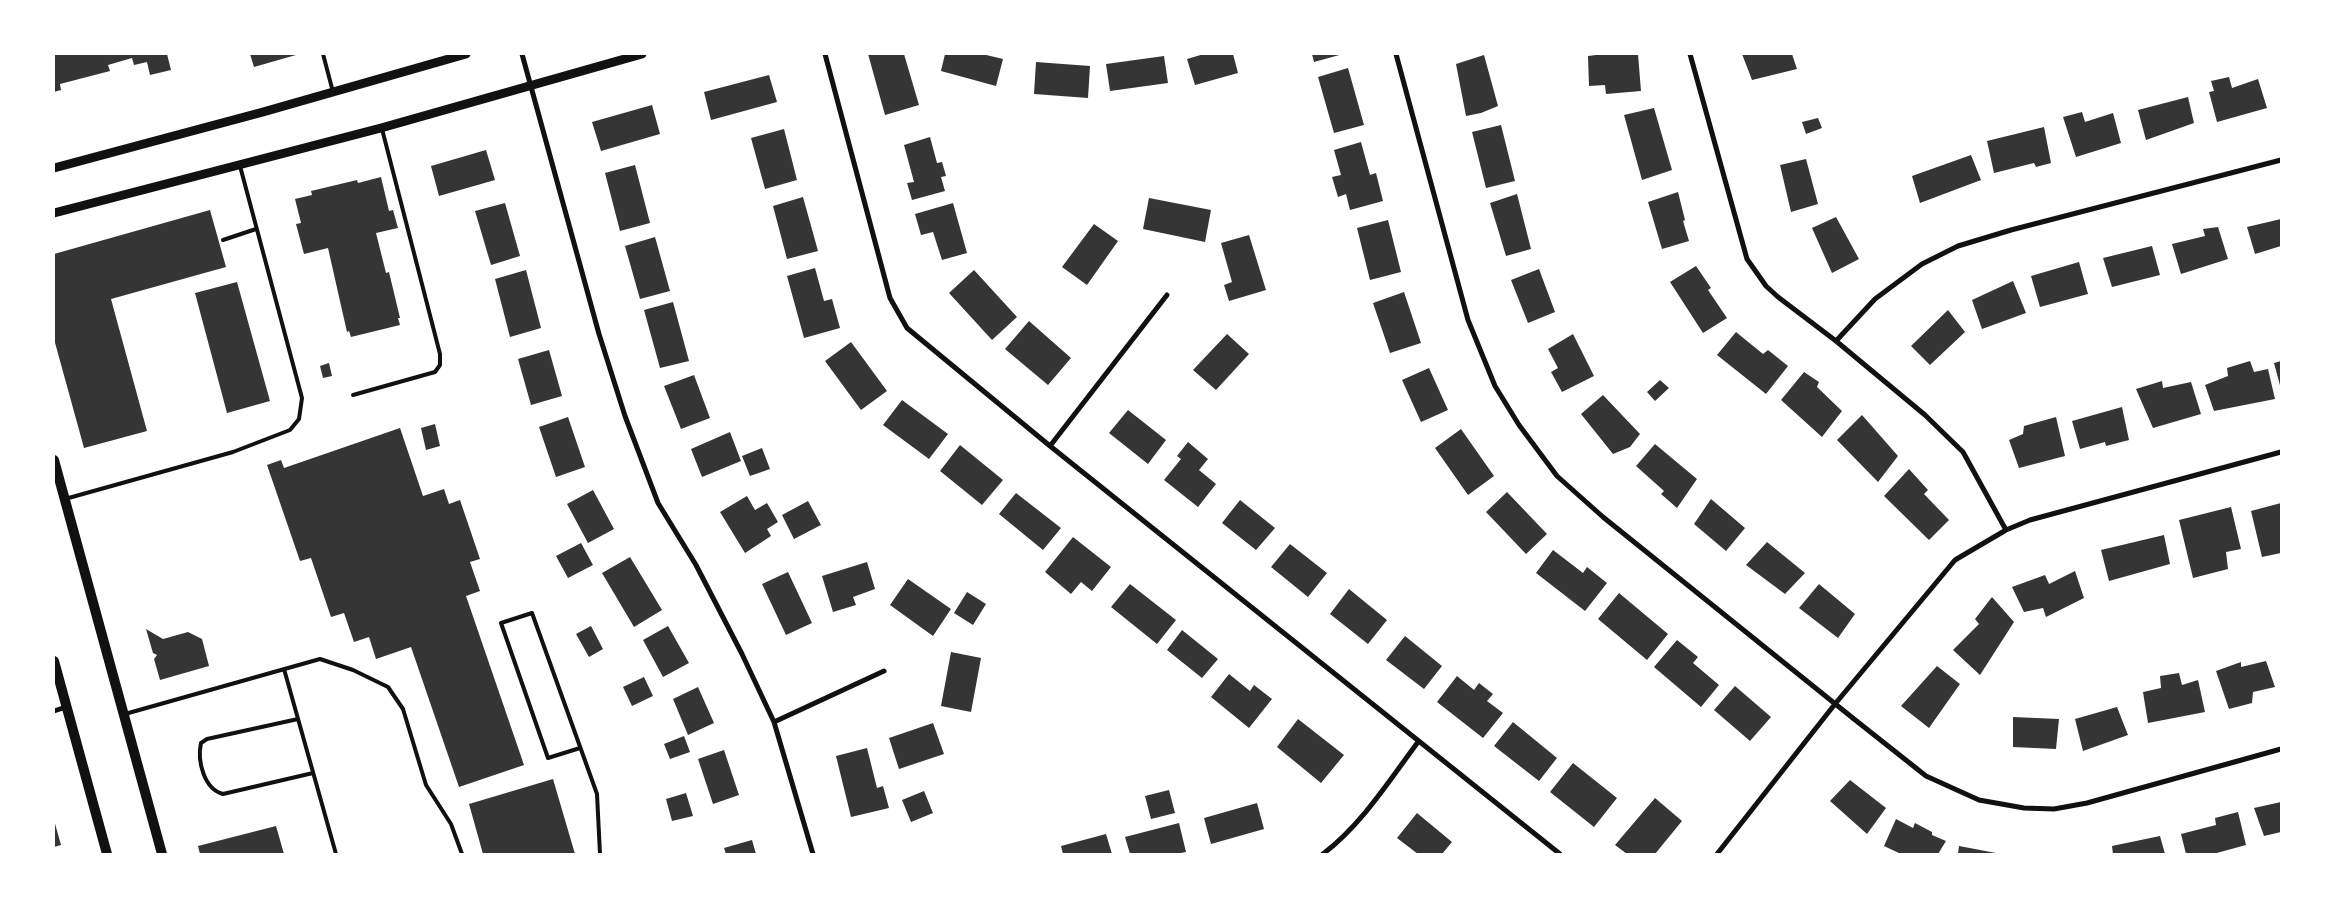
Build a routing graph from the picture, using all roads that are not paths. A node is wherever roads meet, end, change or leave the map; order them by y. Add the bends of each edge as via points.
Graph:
1 (323, 54) edge
2 (466, 54) edge
3 (522, 54) edge
4 (642, 54) edge
5 (825, 54) edge
6 (1396, 54) edge
7 (1690, 54) edge
8 (531, 86) junction
9 (333, 92) junction
10 (381, 128) junction
11 (2281, 160) edge
12 (239, 164) junction
13 (54, 168) edge
14 (54, 213) edge
15 (256, 229) junction
16 (223, 240) dead end
17 (1167, 295) dead end
18 (1836, 342) junction
19 (353, 395) dead end
20 (1050, 446) junction
21 (2281, 452) edge
22 (54, 460) edge
23 (65, 499) junction
24 (2006, 530) junction
25 (54, 661) edge
26 (284, 669) junction
27 (884, 671) dead end
28 (1835, 704) junction
29 (66, 707) junction
30 (54, 711) edge
31 (124, 714) junction
32 (298, 719) junction
33 (774, 722) junction
34 (1418, 742) junction
35 (580, 748) junction
36 (2281, 749) edge
37 (313, 773) junction
38 (107, 854) edge
39 (162, 854) edge
40 (336, 854) edge
41 (462, 854) edge
42 (600, 854) edge
43 (813, 854) edge
44 (1323, 854) edge
45 (1560, 854) edge
46 (1717, 854) edge

1 - 9 lane
2 - 9 street
3 - 8 street
4 - 8 street
5 - 20 street via 890,298 907,328
6 - 28 street via 1468,320 1492,379 1519,425 1557,476
7 - 18 street via 1747,259 1766,286
8 - 10 street
8 - 33 street via 599,334 628,425 658,503 701,574
9 - 13 street
10 - 12 street
10 - 19 lane via 440,354 440,365 435,372
11 - 18 street via 1958,246 1922,264 1874,299
12 - 14 street
12 - 15 lane
15 - 16 lane
15 - 23 lane via 302,398 299,419 290,430 233,452
17 - 20 street
18 - 24 street via 1925,415 1963,452
20 - 34 street
21 - 24 street
22 - 23 main road
23 - 31 main road
24 - 28 street via 1955,560
25 - 29 main road
26 - 31 lane
26 - 32 lane
26 - 41 lane via 320,659 388,687 403,709 426,785 451,824
27 - 33 street
28 - 36 street via 1926,776 1979,800 2024,808 2054,809 2087,803
28 - 46 street
29 - 30 street
29 - 38 main road
31 - 39 main road
32 - 37 lane
32 - 37 lane via 207,739 200,751 208,785 214,792 224,794
33 - 43 street
34 - 44 street via 1358,823
34 - 45 street
35 - 35 lane via 532,613 501,623 548,758
35 - 42 lane via 597,794
37 - 40 lane

